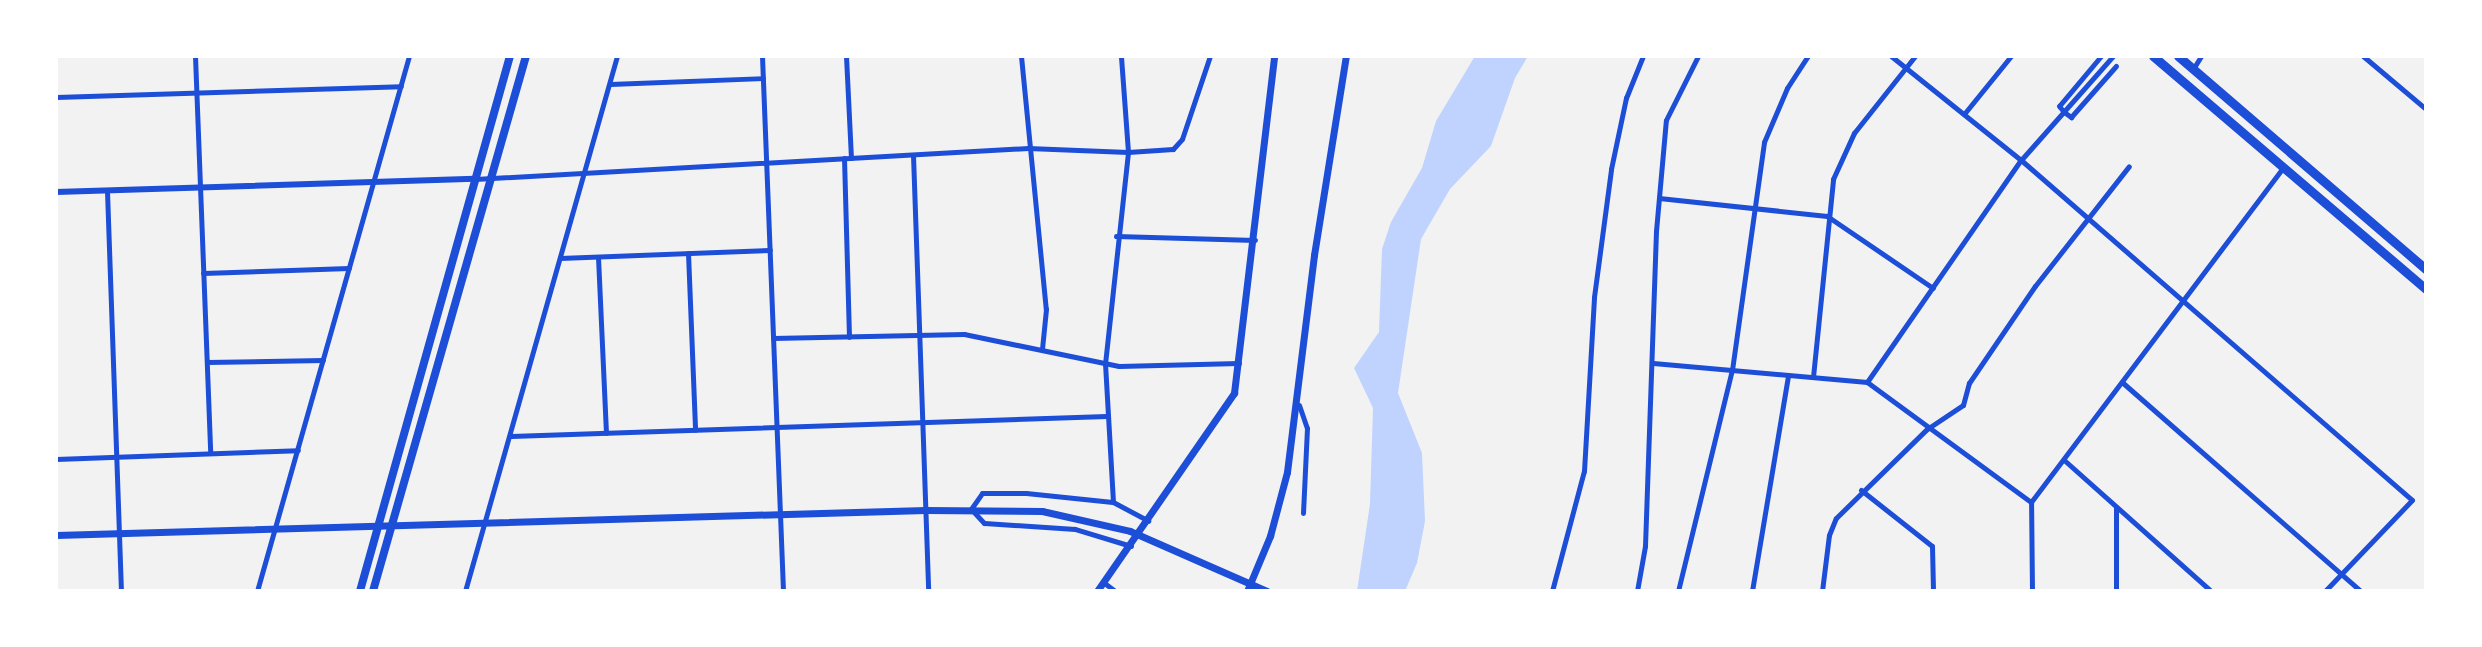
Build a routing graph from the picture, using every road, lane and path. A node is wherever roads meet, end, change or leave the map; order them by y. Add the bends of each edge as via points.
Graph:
1 (195, 56) edge
2 (409, 56) edge
3 (510, 56) edge
4 (526, 56) edge
5 (617, 56) edge
6 (762, 56) edge
7 (846, 56) edge
8 (1021, 56) edge
9 (1121, 56) edge
10 (1210, 56) edge
11 (1274, 56) edge
12 (1346, 56) edge
13 (1643, 56) edge
14 (1698, 56) edge
15 (1808, 56) edge
16 (1891, 56) edge
17 (1915, 56) edge
18 (2011, 56) edge
19 (2101, 56) edge
20 (2113, 56) edge
21 (2153, 56) edge
22 (2178, 56) edge
23 (2201, 56) edge
24 (2363, 56) edge
25 (2116, 66) dead end
26 (1906, 68) junction
27 (2193, 69) junction
28 (763, 78) junction
29 (610, 84) junction
30 (401, 86) junction
31 (196, 92) junction
32 (56, 97) edge
33 (2425, 107) edge
34 (2064, 112) junction
35 (1964, 114) junction
36 (1028, 148) junction
37 (1128, 152) junction
38 (913, 155) junction
39 (847, 158) junction
40 (2021, 160) junction
41 (766, 163) junction
42 (2129, 166) dead end
43 (2283, 168) junction
44 (583, 173) junction
45 (475, 179) junction
46 (491, 179) junction
47 (373, 182) junction
48 (200, 188) junction
49 (107, 191) junction
50 (56, 192) edge
51 (1659, 198) junction
52 (1754, 209) junction
53 (1827, 216) junction
54 (2088, 218) junction
55 (1116, 236) junction
56 (1255, 240) junction
57 (769, 250) junction
58 (688, 253) junction
59 (598, 257) junction
60 (561, 258) junction
61 (349, 268) junction
62 (2426, 269) edge
63 (203, 273) junction
64 (1933, 288) junction
65 (2426, 289) edge
66 (2182, 298) junction
67 (919, 336) junction
68 (849, 337) junction
69 (773, 338) junction
70 (1042, 349) junction
71 (323, 360) junction
72 (206, 362) junction
73 (1240, 363) junction
74 (1653, 363) junction
75 (1105, 364) junction
76 (1732, 370) junction
77 (1788, 375) junction
78 (1813, 377) junction
79 (1867, 382) junction
80 (2123, 383) junction
81 (1299, 405) junction
82 (1107, 416) junction
83 (922, 423) junction
84 (777, 428) junction
85 (1927, 429) junction
86 (695, 430) junction
87 (606, 433) junction
88 (511, 436) junction
89 (298, 450) junction
90 (210, 453) junction
91 (117, 457) junction
92 (56, 459) edge
93 (2064, 460) junction
94 (1861, 491) junction
95 (1113, 502) junction
96 (2031, 502) junction
97 (2116, 506) junction
98 (971, 509) junction
99 (926, 510) junction
100 (1303, 513) dead end
101 (780, 515) junction
102 (1148, 521) junction
103 (484, 525) junction
104 (391, 528) junction
105 (276, 529) junction
106 (378, 529) junction
107 (120, 533) junction
108 (56, 535) edge
109 (1131, 546) junction
110 (2341, 573) junction
111 (1103, 582) junction
112 (1249, 587) edge
113 (1264, 590) edge
114 (121, 591) edge
115 (257, 591) edge
116 (360, 591) edge
117 (373, 591) edge
118 (466, 591) edge
119 (783, 591) edge
120 (928, 591) edge
121 (1097, 591) edge
122 (1115, 591) edge
123 (1552, 591) edge
124 (1637, 591) edge
125 (1678, 591) edge
126 (1752, 591) edge
127 (1822, 591) edge
128 (1933, 591) edge
129 (2032, 591) edge
130 (2116, 591) edge
131 (2211, 591) edge
132 (2325, 591) edge
133 (2361, 591) edge

1 - 31 street
2 - 30 street
3 - 45 main road
4 - 46 main road
5 - 29 street
6 - 28 street
7 - 39 street
8 - 36 street
9 - 37 street
10 - 37 street via 1182,139 1173,149
11 - 56 main road
12 - 81 main road via 1314,255
13 - 123 street via 1626,98 1611,170 1594,297 1584,471
14 - 51 street via 1666,120
15 - 52 street via 1770,125
16 - 26 street
17 - 26 street
18 - 35 street
19 - 34 street via 2059,106
20 - 34 street
21 - 43 highway
22 - 27 highway
23 - 27 street
24 - 33 street
25 - 34 street via 2071,117
26 - 35 street
26 - 53 street via 1841,155
27 - 62 highway
28 - 29 street
28 - 41 street
29 - 44 street
30 - 31 street
30 - 47 street
31 - 32 street
31 - 48 street
34 - 40 street
35 - 40 street
36 - 37 street
36 - 38 street
36 - 70 street via 1046,309
37 - 55 street
38 - 39 street
38 - 67 street
39 - 41 street
39 - 68 street
40 - 54 street
40 - 64 street
41 - 44 street
41 - 57 street
42 - 54 street
43 - 65 highway
43 - 66 street
44 - 46 street
44 - 60 street
45 - 46 street
45 - 47 street
45 - 106 main road
46 - 104 main road
47 - 48 street
47 - 61 street
48 - 49 street
48 - 63 street
49 - 50 street
49 - 91 street
51 - 52 street
51 - 74 street
52 - 53 street
52 - 76 street
53 - 64 street
53 - 78 street
54 - 66 street
54 - 85 street via 1969,383 1963,405
55 - 56 street
55 - 75 street
56 - 73 main road
57 - 58 street
57 - 69 street
58 - 59 street
58 - 86 street
59 - 60 street
59 - 87 street
60 - 88 street
61 - 63 street
61 - 71 street
63 - 72 street
64 - 79 street
66 - 80 street
66 - 110 street via 2412,500
67 - 68 street
67 - 70 street via 988,336
67 - 83 street
68 - 69 street
69 - 84 street
70 - 75 street
71 - 72 street
71 - 89 street
72 - 90 street
73 - 75 street
73 - 102 main road via 1227,407
74 - 76 street
74 - 124 street via 1645,546
75 - 82 street
76 - 77 street
76 - 125 street
77 - 78 street
77 - 126 street
78 - 79 street
79 - 85 street
80 - 93 street
80 - 110 street
81 - 100 street via 1307,428
81 - 112 main road via 1287,472
82 - 83 street
82 - 95 street
83 - 84 street
83 - 99 street
84 - 86 street
84 - 101 street
85 - 94 street
85 - 96 street
86 - 87 street
87 - 88 street
88 - 103 street
89 - 90 street
89 - 105 street
90 - 91 street
91 - 92 street
91 - 107 street
93 - 96 street
93 - 97 street
94 - 127 street via 1836,518
94 - 128 street via 1932,546
95 - 98 street via 997,492 982,494
95 - 102 street
96 - 129 street
97 - 130 street
97 - 131 street
98 - 99 main road
98 - 109 street via 984,523 1075,529
98 - 112 main road via 1063,514 1150,538 1228,572
99 - 101 main road
99 - 120 street
101 - 103 main road
101 - 119 street
102 - 109 main road
103 - 104 main road
103 - 118 street
104 - 106 main road
104 - 117 main road
105 - 106 main road
105 - 107 main road
105 - 115 street
106 - 116 main road
107 - 108 main road
107 - 114 street
109 - 111 main road
110 - 132 street
110 - 133 street
111 - 121 main road
111 - 122 street
112 - 113 main road

